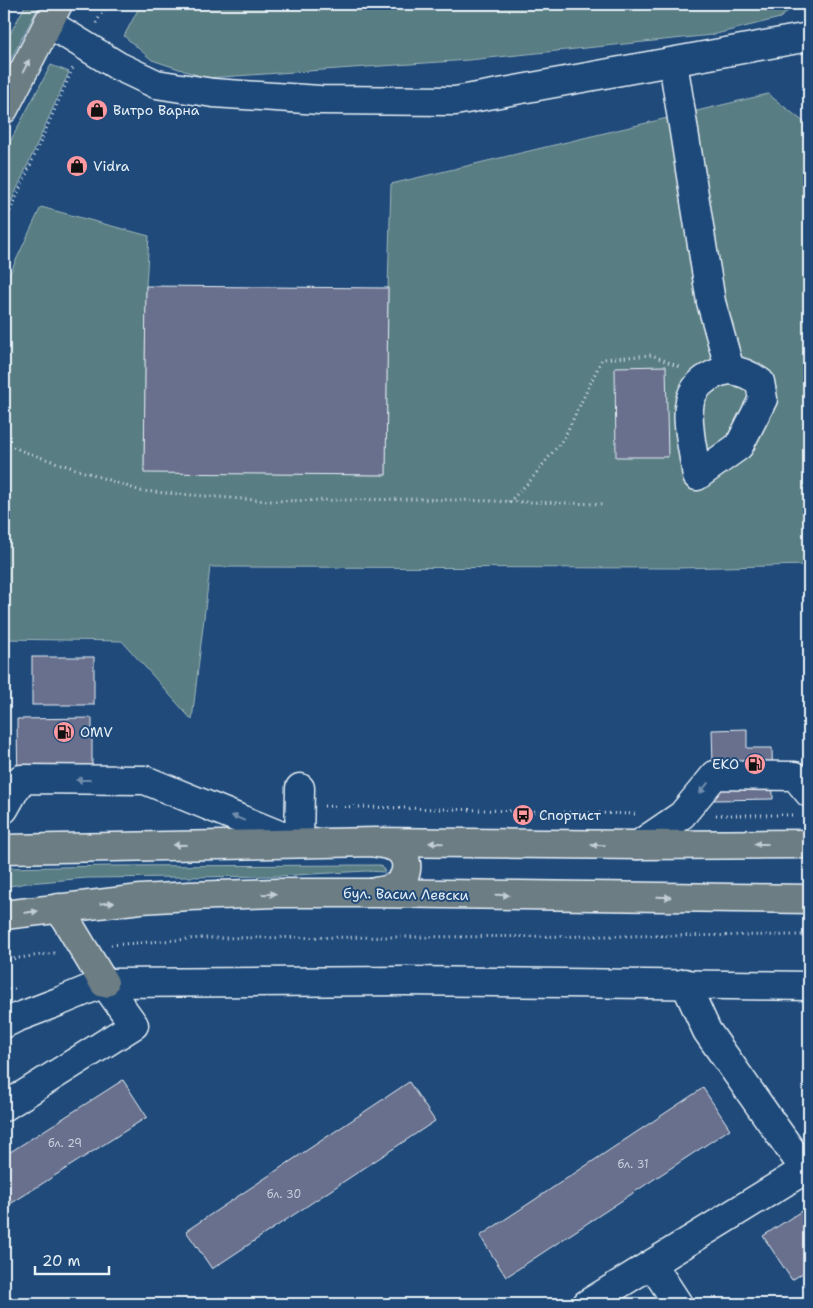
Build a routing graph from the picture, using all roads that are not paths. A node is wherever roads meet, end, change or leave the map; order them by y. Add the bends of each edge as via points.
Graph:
1 (53, 13) edge
2 (809, 37) edge
3 (673, 62) junction
4 (4, 109) edge
5 (719, 374) road end
6 (300, 797) road end
7 (804, 804) edge
8 (4, 809) edge
9 (375, 842) junction
10 (299, 843) junction
11 (809, 844) edge
12 (638, 845) junction
13 (4, 848) edge
14 (374, 893) junction
15 (809, 899) edge
16 (59, 908) junction
17 (4, 916) edge
18 (104, 983) junction
19 (685, 983) junction
20 (809, 986) edge
21 (4, 1024) edge
22 (4, 1107) edge
23 (807, 1168) edge
24 (652, 1264) junction
25 (587, 1304) edge
26 (678, 1304) edge

1 - 3 lane via 84,44 118,66 156,84 213,93 320,100 456,100
4 -> 1 main road
2 - 3 lane
3 - 5 lane via 711,302
6 - 10 lane
7 -> 12 lane via 795,776 715,775 682,815
10 -> 8 lane via 145,780 21,779
9 - 10 main road
12 -> 9 main road
9 - 14 main road via 396,848 404,858 406,871 395,887
10 -> 13 main road
11 -> 12 main road
14 -> 15 main road, бул. Васил Левски
16 -> 14 main road, бул. Васил Левски via 190,896
17 -> 16 main road, бул. Васил Левски
16 - 18 main road
18 - 19 lane
18 - 21 lane
18 - 22 lane via 134,1026
19 - 20 lane
19 - 23 lane via 707,1031
23 - 24 lane
24 - 25 lane
24 - 26 lane

